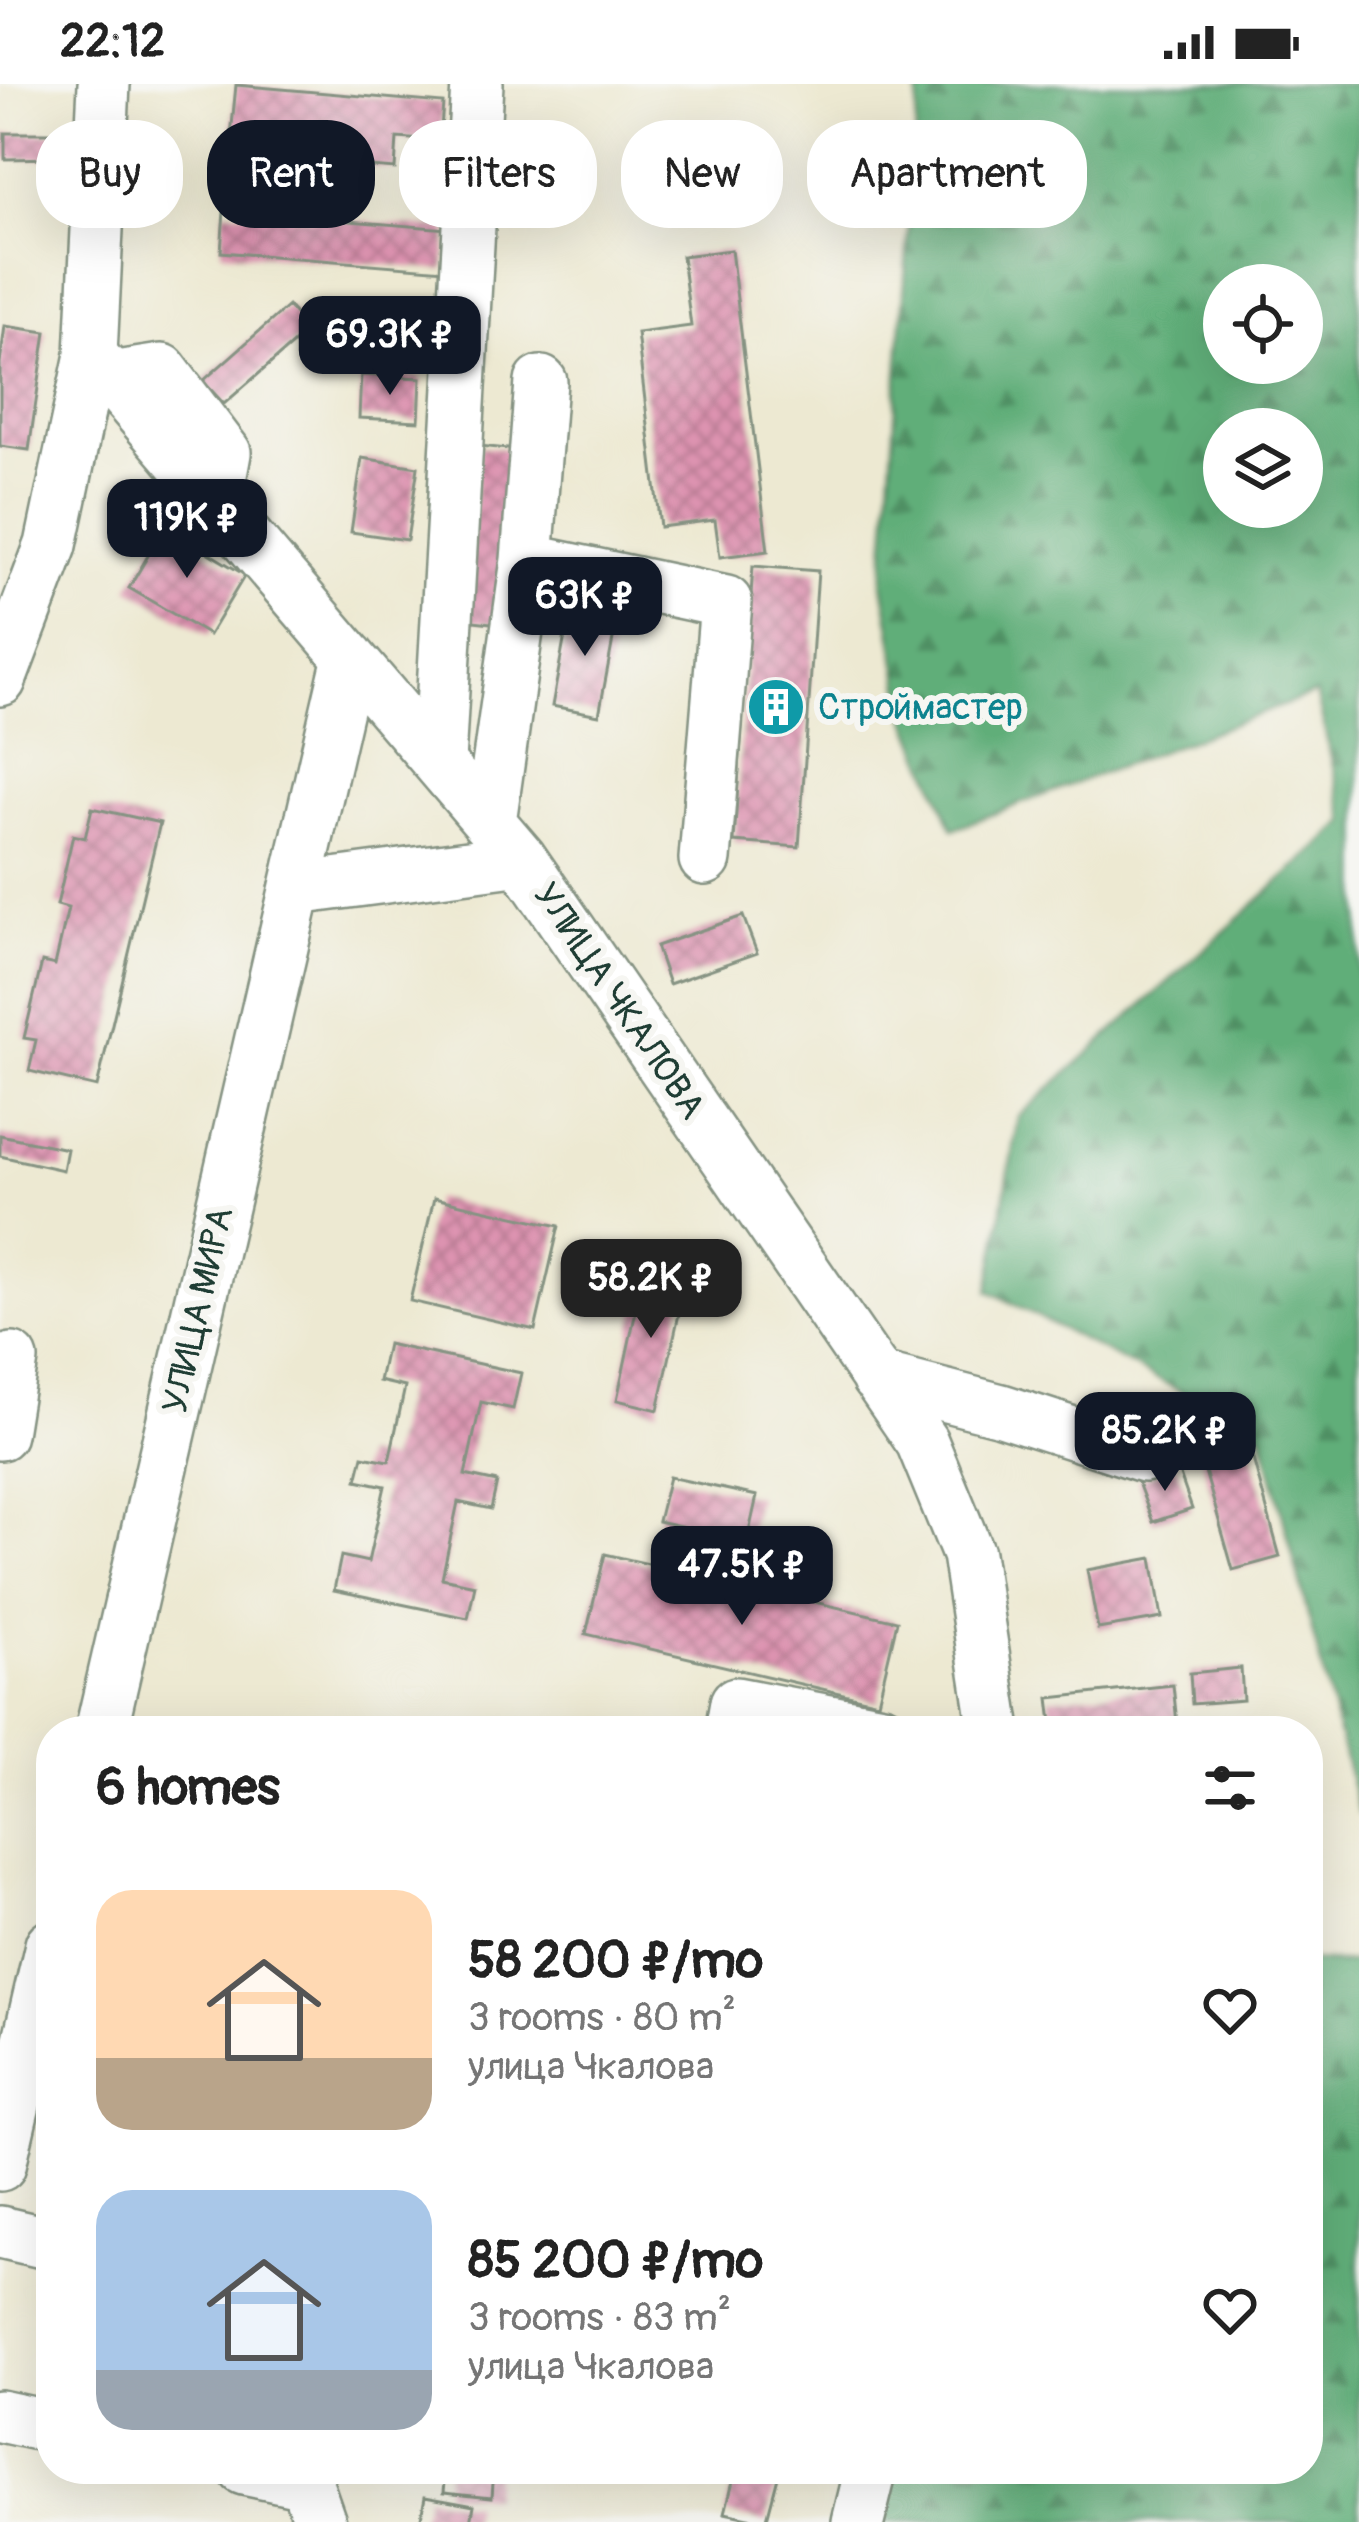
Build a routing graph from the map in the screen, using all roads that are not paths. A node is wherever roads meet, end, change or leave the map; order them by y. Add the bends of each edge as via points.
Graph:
1 (104, 84) edge
2 (477, 84) edge
3 (101, 366) junction
4 (541, 382) dead end
5 (527, 560) junction
6 (349, 657) junction
7 (0, 680) edge
8 (439, 762) junction
9 (506, 841) junction
10 (705, 860) dead end
11 (296, 889) junction
12 (12, 1359) dead end
13 (877, 1378) junction
14 (0, 1434) edge
15 (1144, 1456) dead end
16 (104, 1716) edge
17 (734, 1716) edge
18 (804, 1716) edge
19 (993, 1716) edge
20 (36, 2010) edge
21 (0, 2165) edge
22 (0, 2232) edge
23 (36, 2240) edge
24 (0, 2416) edge
25 (36, 2424) edge
26 (867, 2484) edge
27 (858, 2522) edge

1 - 3 street
2 - 8 street
3 - 6 street, УЛИЦА ЧКАЛОВА
3 - 7 street via 51,545
4 - 5 street
5 - 9 street
5 - 10 street via 726,602
6 - 8 street, УЛИЦА ЧКАЛОВА
6 - 11 street, УЛИЦА МИРА
8 - 9 street, УЛИЦА ЧКАЛОВА
9 - 11 street
9 - 13 street, УЛИЦА ЧКАЛОВА
11 - 16 street, УЛИЦА МИРА
12 - 14 street
13 - 15 street
13 - 19 street, УЛИЦА ЧКАЛОВА via 922,1442 968,1554
17 - 18 street via 736,1703
20 - 21 street
22 - 23 street
24 - 25 street
26 - 27 street

